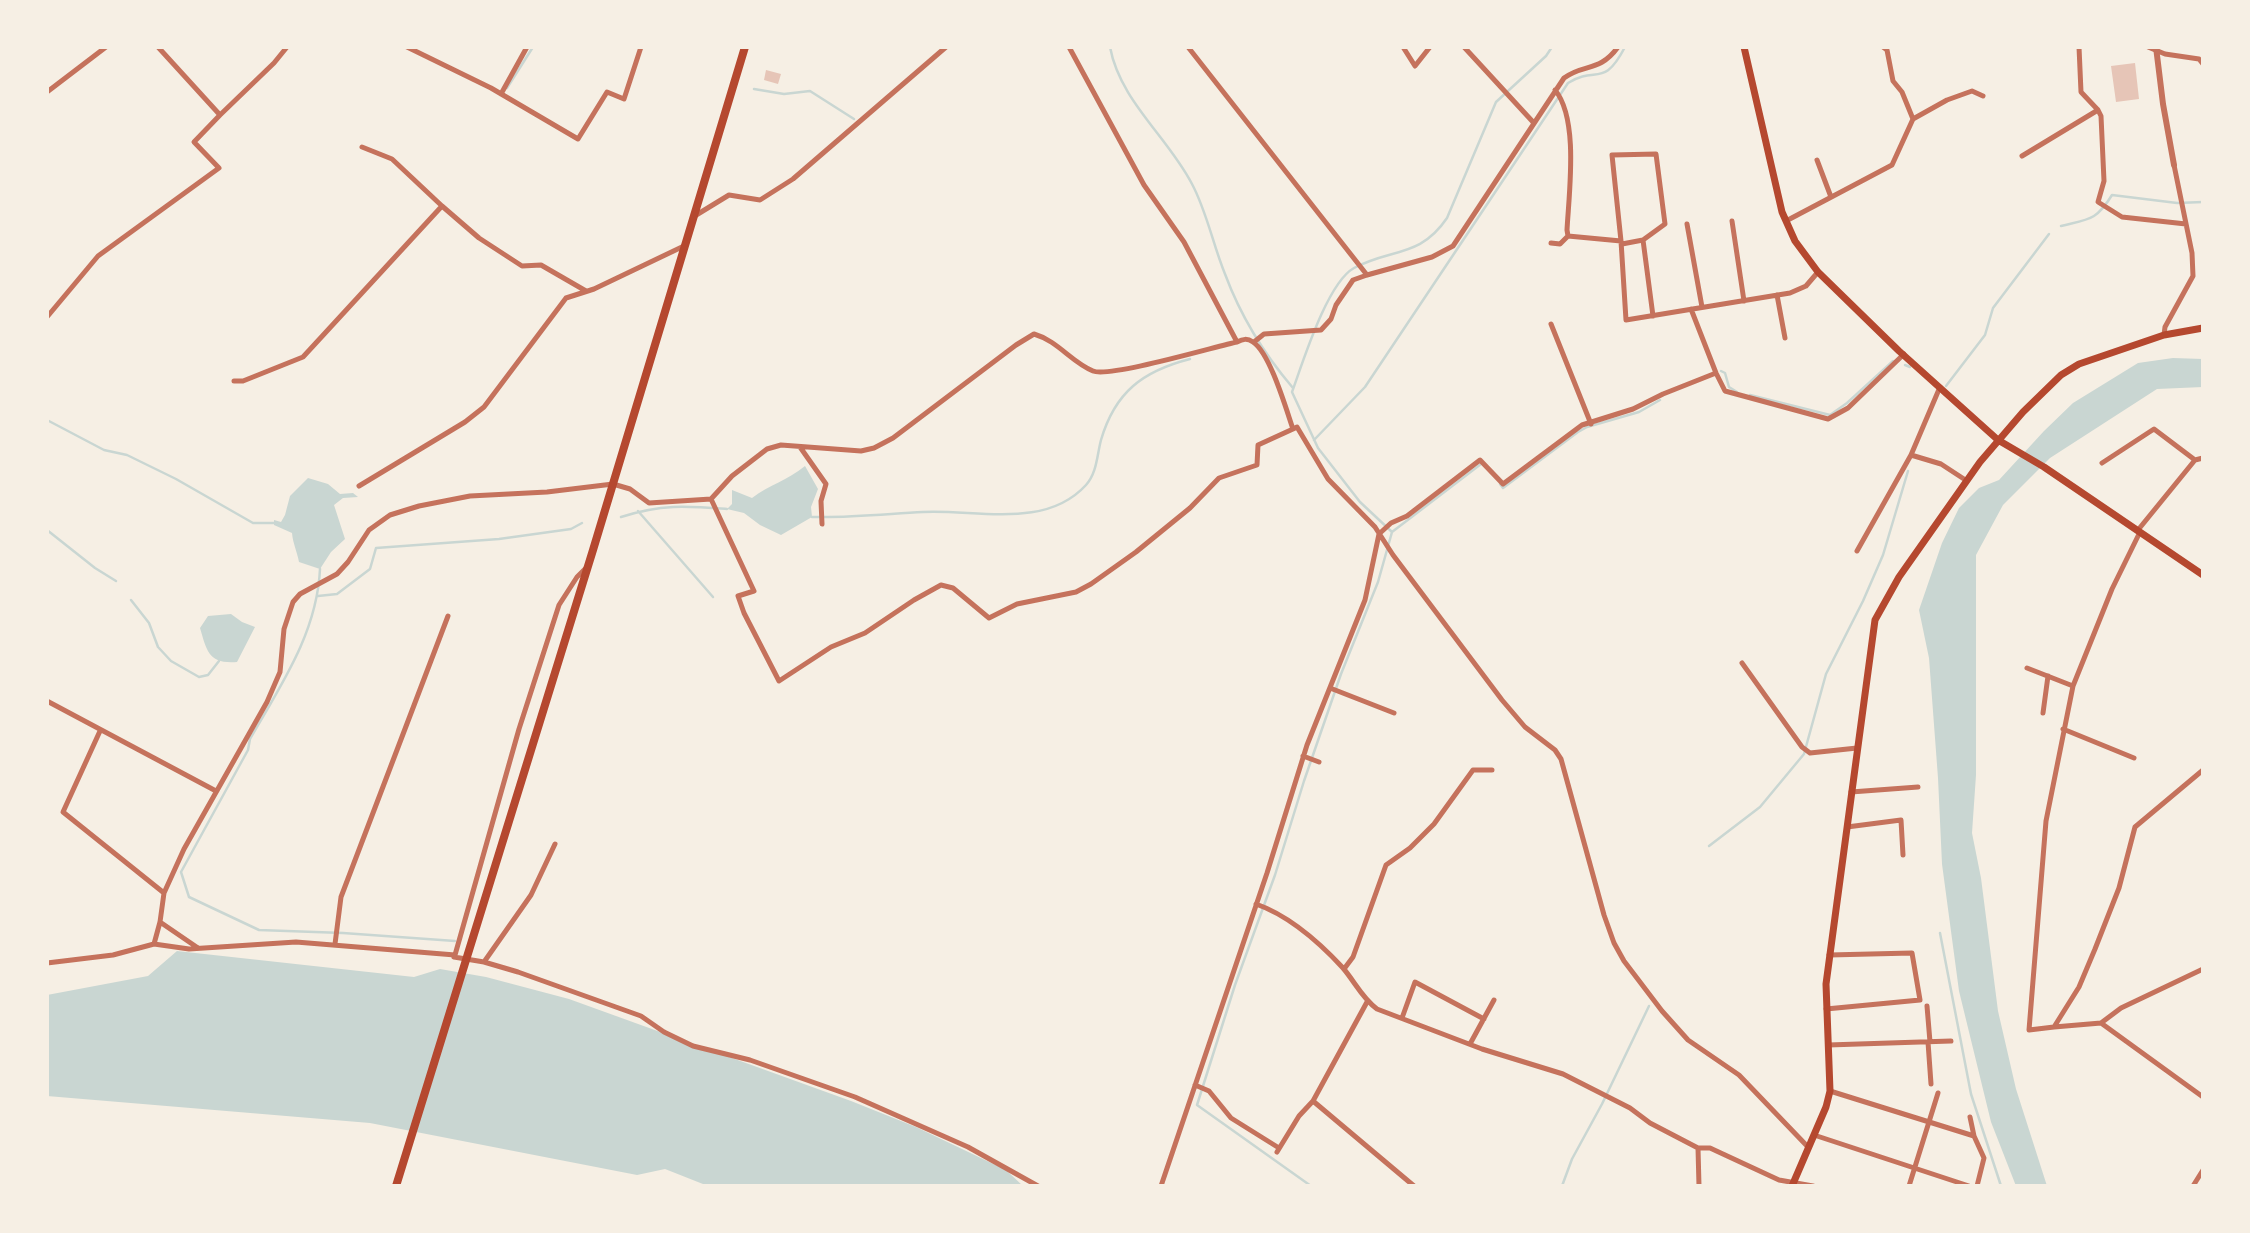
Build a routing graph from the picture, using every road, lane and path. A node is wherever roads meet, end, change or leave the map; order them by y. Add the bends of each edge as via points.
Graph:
1 (106, 47) edge
2 (158, 47) edge
3 (287, 47) edge
4 (407, 47) edge
5 (527, 47) edge
6 (641, 47) edge
7 (745, 47) edge
8 (946, 47) edge
9 (1069, 47) edge
10 (1188, 47) edge
11 (1403, 47) edge
12 (1430, 47) edge
13 (1464, 47) edge
14 (1618, 47) edge
15 (1744, 47) edge
16 (1884, 47) edge
17 (2079, 47) edge
18 (2148, 47) edge
19 (2157, 49) edge
20 (2203, 64) edge
21 (1556, 91) junction
22 (47, 92) edge
23 (501, 94) junction
24 (1983, 96) dead end
25 (2098, 110) junction
26 (220, 115) junction
27 (1913, 119) junction
28 (1533, 122) junction
29 (362, 147) dead end
30 (2022, 156) dead end
31 (1817, 160) dead end
32 (2174, 165) joint
33 (1831, 197) junction
34 (442, 206) junction
35 (693, 217) junction
36 (1732, 221) dead end
37 (1786, 221) junction
38 (1687, 224) dead end
39 (2186, 225) junction
40 (1569, 236) junction
41 (1643, 240) junction
42 (1621, 242) junction
43 (1551, 243) dead end
44 (684, 246) junction
45 (1364, 272) junction
46 (1818, 272) junction
47 (586, 291) junction
48 (1777, 295) junction
49 (1744, 300) junction
50 (1702, 307) junction
51 (1691, 309) junction
52 (1653, 316) junction
53 (47, 317) edge
54 (1551, 324) dead end
55 (2203, 328) edge
56 (2164, 335) junction
57 (1785, 338) dead end
58 (1255, 341) junction
59 (1237, 342) junction
60 (1904, 355) junction
61 (1716, 373) junction
62 (234, 381) dead end
63 (1940, 387) junction
64 (1591, 424) junction
65 (1293, 429) junction
66 (1998, 440) junction
67 (800, 447) junction
68 (1911, 455) junction
69 (2200, 459) edge
70 (2102, 463) dead end
71 (1967, 481) junction
72 (613, 484) junction
73 (359, 486) dead end
74 (711, 499) junction
75 (822, 524) dead end
76 (2139, 531) junction
77 (1381, 532) junction
78 (1857, 551) dead end
79 (587, 567) junction
80 (2203, 575) edge
81 (448, 617) dead end
82 (1742, 663) dead end
83 (2027, 668) dead end
84 (2048, 676) junction
85 (2073, 686) junction
86 (1330, 688) junction
87 (47, 701) edge
88 (1394, 713) dead end
89 (2043, 713) dead end
90 (2063, 729) junction
91 (100, 731) junction
92 (1857, 748) junction
93 (1303, 756) junction
94 (2134, 758) dead end
95 (1319, 762) dead end
96 (1492, 769) dead end
97 (2203, 770) edge
98 (1918, 787) dead end
99 (216, 791) junction
100 (1851, 792) junction
101 (1847, 827) junction
102 (555, 844) dead end
103 (1903, 855) dead end
104 (164, 892) junction
105 (1257, 904) junction
106 (160, 922) junction
107 (154, 943) junction
108 (335, 944) junction
109 (199, 948) junction
110 (455, 955) junction
111 (1829, 955) junction
112 (484, 962) junction
113 (47, 963) edge
114 (1344, 969) junction
115 (2203, 969) edge
116 (1494, 1000) dead end
117 (1367, 1002) junction
118 (1927, 1006) dead end
119 (1826, 1009) junction
120 (1402, 1018) junction
121 (1484, 1019) junction
122 (2101, 1023) junction
123 (2054, 1027) junction
124 (1951, 1041) dead end
125 (1929, 1042) junction
126 (1470, 1044) junction
127 (1828, 1045) junction
128 (1931, 1084) dead end
129 (1195, 1085) junction
130 (1830, 1091) junction
131 (1938, 1093) dead end
132 (2203, 1097) edge
133 (1313, 1101) junction
134 (1970, 1117) dead end
135 (1929, 1123) junction
136 (1814, 1135) junction
137 (1974, 1136) junction
138 (1808, 1147) junction
139 (1698, 1148) junction
140 (1915, 1168) junction
141 (2203, 1170) edge
142 (1792, 1184) edge
143 (396, 1186) edge
144 (1038, 1186) edge
145 (1161, 1186) edge
146 (1414, 1186) edge
147 (1699, 1186) edge
148 (1813, 1186) edge
149 (1909, 1186) edge
150 (1969, 1186) edge
151 (1977, 1186) edge
152 (2193, 1186) edge

1 - 22 street
2 - 26 street
3 - 26 street
4 - 23 street
5 - 23 street
6 - 23 street via 624,99 607,92 578,139
7 - 35 main road
8 - 35 street via 793,179 760,200 729,195
9 - 59 street
10 - 45 street
11 - 12 street via 1415,66
13 - 28 street
14 - 21 street via 1605,62 1570,73
15 - 37 main road
16 - 27 street via 1893,81
17 - 25 street via 2081,92
18 - 19 street
19 - 20 street via 2199,59
19 - 32 street
21 - 28 street
21 - 40 street via 1570,131
24 - 27 street via 1972,91
25 - 30 street
25 - 39 street via 2104,181 2098,202 2122,217
26 - 53 street via 194,142 219,168 98,256
27 - 33 street via 1892,165
28 - 45 street via 1453,246 1432,257
29 - 34 street via 393,159
31 - 33 street
32 - 39 street
33 - 37 street
34 - 47 street via 479,238 522,265 541,265
34 - 62 street via 303,357 243,382
35 - 44 main road
36 - 49 street
37 - 46 main road
38 - 50 street
39 - 56 street via 2193,276
40 - 42 street
40 - 43 street via 1560,244
41 - 42 street
41 - 42 street via 1665,224 1656,154 1612,155
41 - 52 street
42 - 52 street via 1626,320
44 - 47 street
44 - 72 main road
45 - 58 street via 1321,330 1261,335
46 - 48 street via 1806,286
46 - 60 main road
47 - 73 street via 566,298 484,407
48 - 49 street
48 - 57 street
49 - 50 street
50 - 51 street
51 - 52 street
51 - 61 street
54 - 64 street
55 - 56 main road
56 - 66 main road via 2079,364 2061,375
58 - 59 street
58 - 65 street via 1277,382
59 - 67 street via 1096,373 1034,334 874,448 850,452
60 - 61 street via 1848,408 1828,419 1725,391
60 - 63 main road
61 - 64 street
63 - 66 main road
63 - 68 street
64 - 77 street via 1577,428 1503,484 1480,460
65 - 74 street via 1258,445 1257,464 1219,478 1136,552 1083,588 1017,604 989,618 953,589 941,585 779,681 744,613 738,596 754,591
65 - 77 street via 1297,428 1328,479
66 - 71 main road
66 - 76 main road
67 - 74 street via 768,449
67 - 75 street via 826,484
68 - 71 street via 1941,464
68 - 78 street
69 - 70 street via 2154,429
69 - 76 street
71 - 92 main road via 1899,577 1875,620
72 - 74 street via 630,489 649,503
72 - 79 main road
72 - 99 street via 470,496 384,518 369,530 337,574 293,602 284,629 280,672
76 - 80 main road
76 - 85 street
77 - 86 street via 1365,600
77 - 138 street via 1502,700 1561,759 1604,915 1624,961 1688,1040 1739,1075
79 - 110 street via 559,605
79 - 143 main road
81 - 108 street via 341,897
82 - 92 street via 1810,753
83 - 84 street
84 - 85 street
84 - 89 street
85 - 90 street
86 - 88 street
86 - 93 street
87 - 91 street
90 - 94 street
90 - 123 street via 2046,821 2029,1030
91 - 99 street
91 - 104 street via 63,812
92 - 100 main road
93 - 95 street
93 - 105 street
96 - 114 street via 1473,770 1434,824 1386,865 1353,957
97 - 123 street via 2135,827 2119,888 2095,949 2079,987
98 - 100 street
99 - 104 street
100 - 101 main road
101 - 103 street via 1901,820
101 - 111 main road
102 - 112 street via 531,895
104 - 106 street
105 - 114 street via 1313,939
105 - 129 street
106 - 107 street
106 - 109 street
107 - 109 street
107 - 113 street via 113,955
108 - 109 street
108 - 110 street
110 - 112 street
111 - 119 main road
111 - 119 street via 1912,953 1920,1000
112 - 144 street via 641,1016 693,1046 750,1060 855,1097 968,1147
114 - 117 street
115 - 122 street via 2121,1008
116 - 121 street
117 - 120 street
117 - 133 street
118 - 125 street
119 - 127 main road
120 - 121 street via 1415,982
120 - 126 street
121 - 126 street
122 - 123 street
122 - 132 street
124 - 125 street
125 - 127 street
125 - 128 street
126 - 139 street via 1563,1074
127 - 130 main road
129 - 133 street via 1209,1091 1231,1118 1278,1150
129 - 145 street
130 - 135 street
130 - 136 main road
131 - 135 street
133 - 146 street
134 - 137 street
135 - 137 street
135 - 140 street
136 - 138 main road
136 - 140 street
137 - 151 street via 1984,1158
138 - 142 main road
139 - 142 street
139 - 147 street
140 - 149 street
140 - 150 street
141 - 152 street
142 - 148 street

